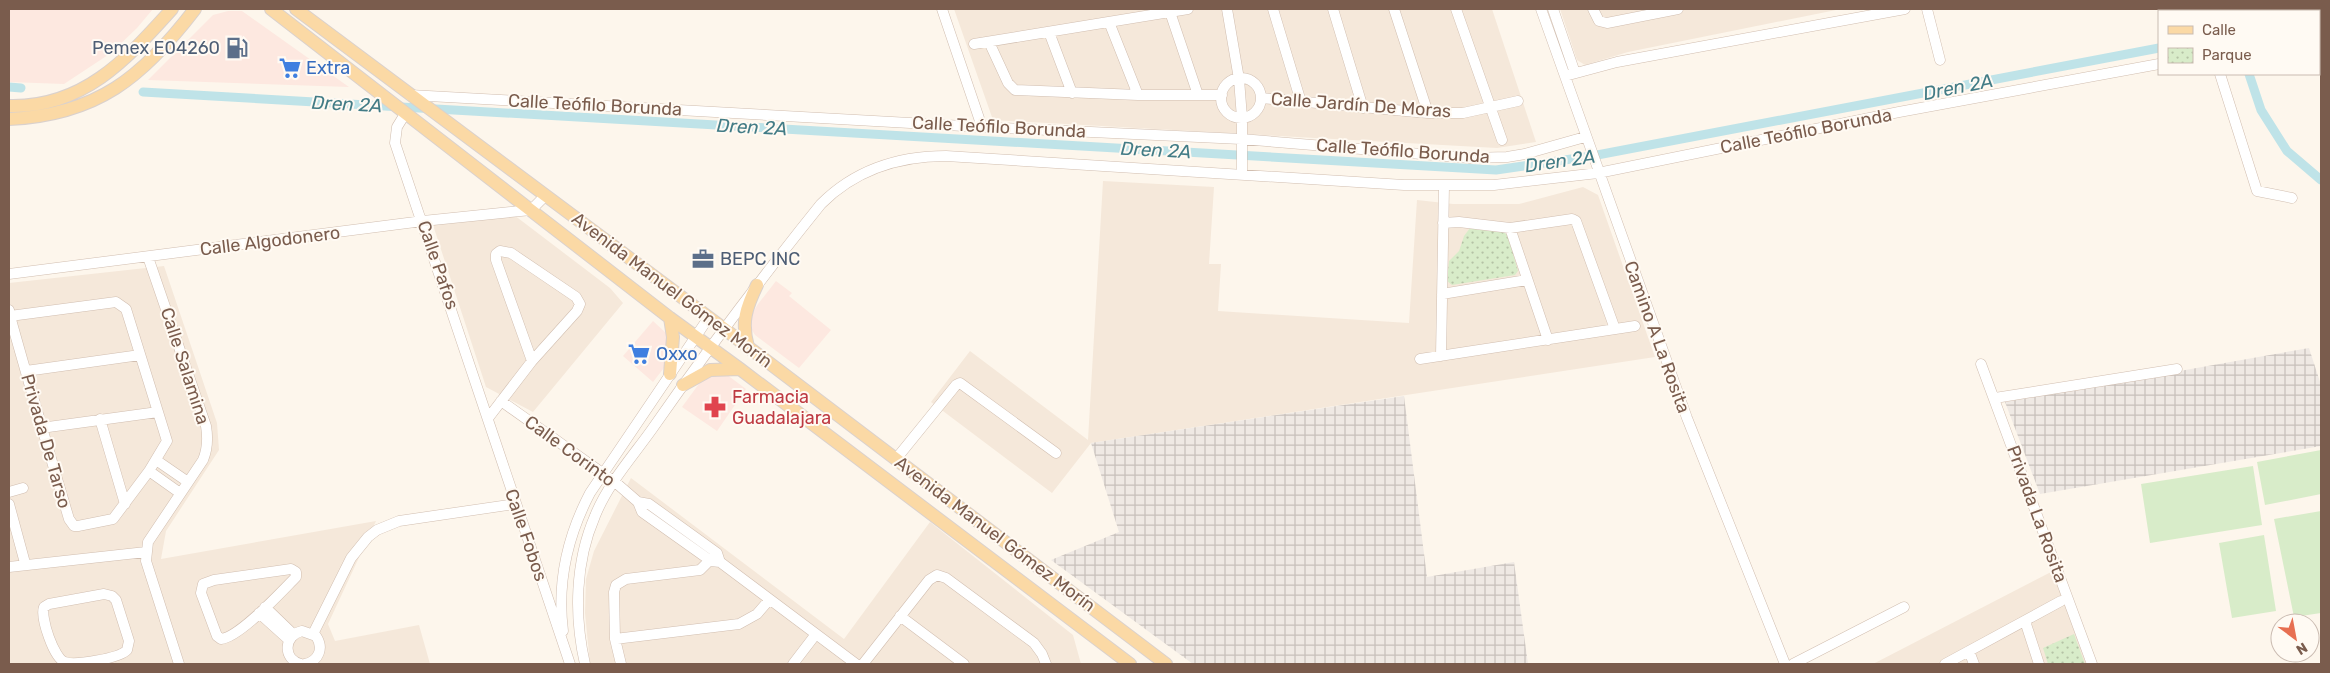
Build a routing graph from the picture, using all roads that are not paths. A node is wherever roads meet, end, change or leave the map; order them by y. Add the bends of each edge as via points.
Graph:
1 (165, 9) edge
2 (172, 9) edge
3 (195, 9) edge
4 (205, 9) edge
5 (271, 9) edge
6 (296, 9) edge
7 (942, 9) edge
8 (1188, 9) edge
9 (1227, 9) edge
10 (1273, 9) edge
11 (1333, 9) edge
12 (1394, 9) edge
13 (1456, 9) edge
14 (1542, 9) edge
15 (1552, 9) edge
16 (1593, 9) edge
17 (1678, 9) edge
18 (1905, 9) edge
19 (1927, 9) edge
20 (1170, 12) junction
21 (1110, 22) junction
22 (156, 27) junction
23 (179, 29) junction
24 (1050, 32) junction
25 (989, 42) junction
26 (974, 44) dead end
27 (1940, 60) dead end
28 (2158, 64) edge
29 (1570, 75) junction
30 (2220, 75) edge
31 (1239, 78) junction
32 (1072, 93) junction
33 (410, 95) junction
34 (1138, 95) junction
35 (1198, 95) junction
36 (1222, 95) junction
37 (1261, 98) junction
38 (1518, 101) dead end
39 (1301, 102) junction
40 (9, 106) edge
41 (1490, 107) junction
42 (1363, 108) junction
43 (402, 111) junction
44 (1428, 113) junction
45 (1242, 118) junction
46 (9, 119) edge
47 (982, 127) junction
48 (1585, 137) junction
49 (1502, 140) dead end
50 (1241, 142) junction
51 (1597, 169) junction
52 (1242, 171) junction
53 (1444, 186) junction
54 (545, 196) junction
55 (2292, 198) dead end
56 (531, 210) junction
57 (423, 221) junction
58 (1443, 223) junction
59 (1510, 228) junction
60 (148, 257) junction
61 (9, 274) edge
62 (1527, 280) junction
63 (757, 285) junction
64 (1442, 294) junction
65 (10, 313) edge
66 (670, 318) junction
67 (709, 318) junction
68 (1635, 326) dead end
69 (723, 328) junction
70 (1615, 330) junction
71 (696, 336) junction
72 (1548, 340) junction
73 (709, 346) junction
74 (748, 347) junction
75 (140, 355) junction
76 (1440, 356) junction
77 (1420, 359) dead end
78 (532, 361) junction
79 (1981, 364) dead end
80 (740, 369) junction
81 (2177, 369) dead end
82 (26, 371) junction
83 (668, 377) junction
84 (682, 386) junction
85 (1995, 398) junction
86 (501, 402) junction
87 (158, 412) junction
88 (489, 417) junction
89 (100, 419) junction
90 (41, 428) junction
91 (1056, 453) dead end
92 (896, 459) junction
93 (156, 460) junction
94 (149, 471) junction
95 (603, 473) junction
96 (188, 482) junction
97 (615, 482) junction
98 (24, 488) dead end
99 (9, 492) edge
100 (180, 493) junction
101 (9, 504) edge
102 (124, 504) junction
103 (515, 504) junction
104 (146, 552) junction
105 (716, 559) junction
106 (25, 564) junction
107 (9, 567) edge
108 (769, 600) junction
109 (2061, 602) dead end
110 (1904, 607) dead end
111 (262, 610) junction
112 (900, 616) junction
113 (2025, 621) junction
114 (313, 634) junction
115 (816, 634) junction
116 (291, 637) junction
117 (615, 639) junction
118 (1969, 651) junction
119 (566, 652) junction
120 (296, 662) edge
121 (86, 663) edge
122 (310, 663) edge
123 (179, 664) edge
124 (281, 664) edge
125 (570, 664) edge
126 (585, 664) edge
127 (621, 664) edge
128 (793, 664) edge
129 (856, 664) edge
130 (863, 664) edge
131 (964, 664) edge
132 (1046, 664) edge
133 (1130, 664) edge
134 (1166, 664) edge
135 (1785, 664) edge
136 (1792, 664) edge
137 (1945, 664) edge
138 (1974, 664) edge
139 (2039, 664) edge
140 (2092, 664) edge

1 - 22 main road
2 - 22 main road
3 - 23 main road
4 - 23 main road
5 - 43 main road, Avenida Manuel Gómez Morín
6 - 33 main road, Avenida Manuel Gómez Morín
7 - 47 street
8 - 20 street
9 - 31 street
10 - 39 street
11 - 42 street
12 - 44 street
13 - 41 street
14 - 29 street
15 - 29 street, Camino A La Rosita
16 - 17 street via 1602,23
18 - 29 street via 1617,62
19 - 27 street
20 - 21 street
20 - 35 street
21 - 24 street
21 - 34 street
22 - 40 main road via 124,60 91,85 40,104
23 - 46 main road via 136,74 97,100 50,116
24 - 25 street
24 - 32 street
25 - 26 street
25 - 32 street via 1012,87
28 - 51 street, Calle Teófilo Borunda
29 - 48 street, Camino A La Rosita
30 - 55 street via 2257,191
31 - 36 street via 1228,83
31 - 37 street via 1253,82
31 - 45 street
32 - 34 street
33 - 47 street, Calle Teófilo Borunda
33 - 54 main road, Avenida Manuel Gómez Morín
34 - 35 street
35 - 36 street
36 - 45 street via 1228,113
37 - 39 street, Calle Jardín De Moras
37 - 45 street via 1258,110
38 - 41 street, Calle Jardín De Moras
39 - 42 street, Calle Jardín De Moras
41 - 44 street, Calle Jardín De Moras via 1463,113
41 - 49 street
42 - 44 street, Calle Jardín De Moras
43 - 56 main road, Avenida Manuel Gómez Morín
43 - 57 street, Calle Pafos via 396,143
45 - 50 street
47 - 50 street, Calle Teófilo Borunda
48 - 50 street, Calle Teófilo Borunda via 1526,154 1470,158
48 - 51 street, Camino A La Rosita
50 - 52 street
51 - 53 street, Calle Teófilo Borunda via 1494,185
51 - 135 street, Camino A La Rosita via 1687,418
52 - 53 street, Calle Teófilo Borunda
52 - 63 street, Calle Teófilo Borunda via 965,157 930,156 897,161 857,175 830,195
53 - 58 street
54 - 56 street
54 - 67 main road, Avenida Manuel Gómez Morín
56 - 57 street, Calle Algodonero
56 - 66 main road, Avenida Manuel Gómez Morín
57 - 60 street, Calle Algodonero
57 - 88 street, Calle Pafos
58 - 59 street
58 - 64 street
59 - 62 street
59 - 70 street via 1572,218 1576,221
60 - 61 street, Calle Algodonero
60 - 96 street, Calle Salamina via 206,426 207,451
62 - 64 street
62 - 72 street
63 - 69 street, Calle Teófilo Borunda
63 - 74 main road via 744,319 743,331
64 - 76 street
65 - 75 street, Privada De Tarso via 116,302 126,309
65 - 82 street, Privada De Tarso
66 - 71 main road, Avenida Manuel Gómez Morín
66 - 83 main road via 672,337
67 - 69 main road, Avenida Manuel Gómez Morín
67 - 71 street
68 - 70 street
69 - 73 street, Calle Teófilo Borunda
69 - 74 main road, Avenida Manuel Gómez Morín
70 - 72 street
71 - 73 main road, Avenida Manuel Gómez Morín
71 - 83 street
72 - 76 street
73 - 80 main road, Avenida Manuel Gómez Morín
73 - 84 street, Calle Teófilo Borunda
74 - 92 main road, Avenida Manuel Gómez Morín
75 - 82 street
75 - 87 street, Privada De Tarso
76 - 77 street
78 - 78 street via 580,304 576,297 512,253 500,251 496,254 499,268
78 - 86 street
79 - 85 street, Privada La Rosita
80 - 84 main road via 710,370
80 - 133 main road, Avenida Manuel Gómez Morín
81 - 85 street
82 - 90 street, Privada De Tarso
83 - 84 street
83 - 95 street
84 - 97 street, Calle Teófilo Borunda
85 - 140 street, Privada La Rosita
86 - 88 street
86 - 95 street, Calle Corinto
87 - 89 street
87 - 93 street, Privada De Tarso via 167,441
88 - 103 street, Calle Fobos
89 - 90 street
89 - 102 street
90 - 102 street, Privada De Tarso via 71,523 78,526 113,520
91 - 92 street via 960,383
92 - 134 main road, Avenida Manuel Gómez Morín
93 - 94 street, Privada De Tarso
93 - 96 street
94 - 100 street
94 - 102 street, Privada De Tarso
95 - 97 street, Calle Corinto
95 - 119 street via 580,512 566,559 561,603
96 - 100 street, Calle Salamina
97 - 105 street, Calle Corinto via 638,502 642,512
97 - 126 street, Calle Teófilo Borunda via 594,517 578,585 579,631
98 - 99 street
100 - 104 street, Calle Salamina via 148,542
101 - 106 street
103 - 114 street via 399,521 377,530 351,558
103 - 119 street, Calle Fobos
104 - 106 street
104 - 123 street
105 - 108 street, Calle Corinto
105 - 117 street via 693,573 626,579 616,585
106 - 107 street
108 - 115 street, Calle Corinto
108 - 117 street via 757,614 739,624
109 - 113 street
110 - 136 street
111 - 111 street via 234,635 221,639 214,632 201,589 203,584 214,580 291,569 296,572 296,577
111 - 116 street
112 - 130 street
112 - 131 street
112 - 132 street via 929,580 937,575 946,578 1034,643
113 - 118 street
113 - 139 street
114 - 116 street via 302,631
114 - 122 street via 320,651
115 - 128 street
115 - 129 street, Calle Corinto
116 - 120 street via 287,650
117 - 127 street
118 - 137 street
118 - 138 street
119 - 125 street
120 - 124 street
121 - 121 street via 66,663 58,657 43,618 44,607 108,594 116,600 129,646 119,656

